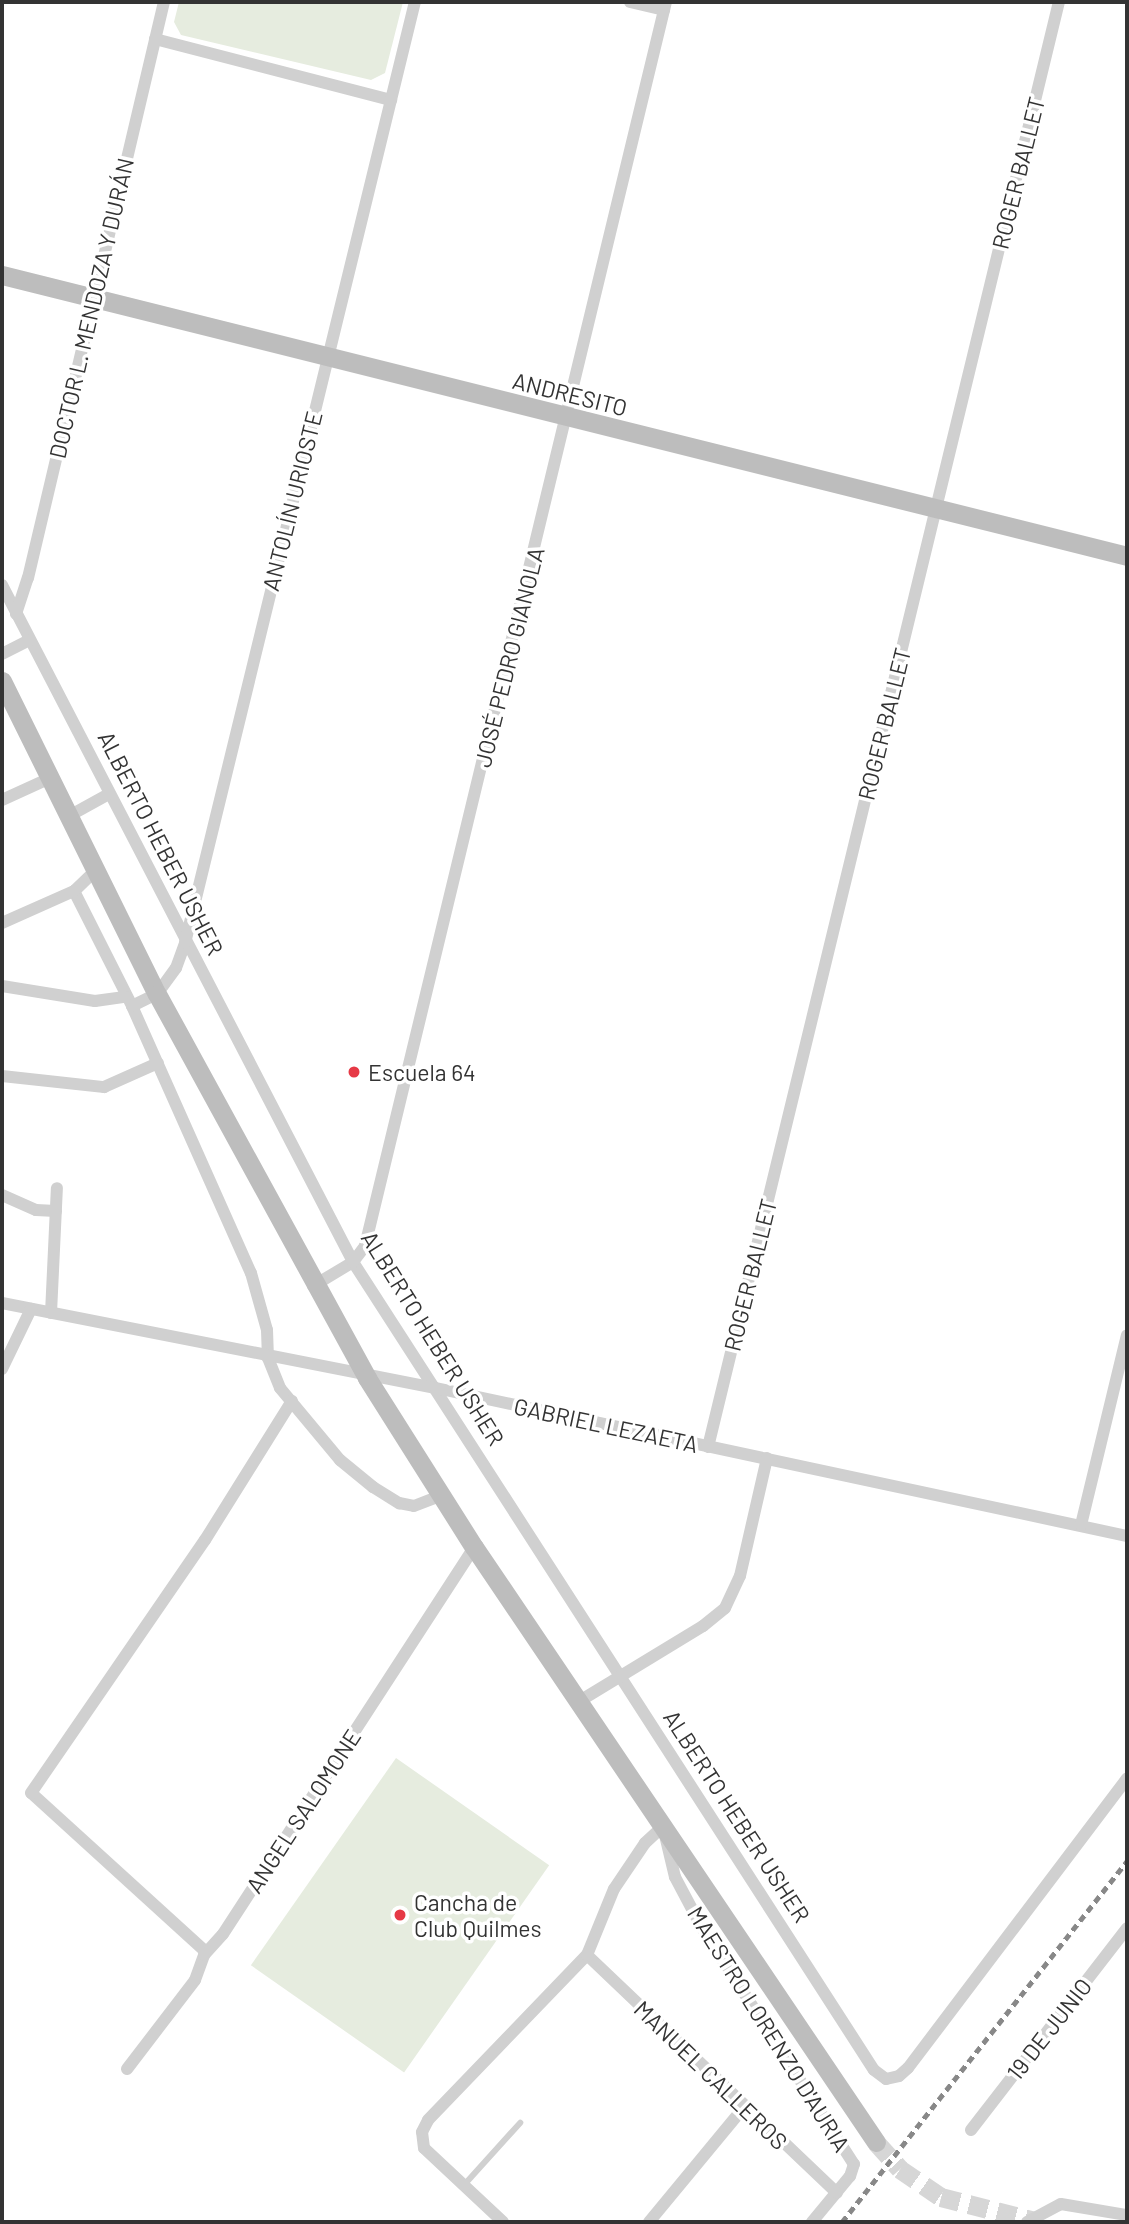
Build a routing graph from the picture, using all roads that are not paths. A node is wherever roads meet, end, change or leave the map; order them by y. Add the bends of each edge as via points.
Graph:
1 (164, 2) edge
2 (415, 2) edge
3 (630, 2) edge
4 (1059, 2) edge
5 (665, 6) edge
6 (155, 39) junction
7 (391, 100) junction
8 (2, 275) edge
9 (93, 299) junction
10 (326, 359) junction
11 (566, 418) junction
12 (937, 509) junction
13 (1127, 556) edge
14 (2, 585) edge
15 (16, 614) junction
16 (29, 640) junction
17 (2, 654) edge
18 (2, 681) edge
19 (50, 778) junction
20 (109, 794) junction
21 (2, 800) edge
22 (69, 816) junction
23 (96, 870) junction
24 (74, 891) junction
25 (2, 923) edge
26 (185, 943) junction
27 (2, 986) edge
28 (157, 995) junction
29 (129, 1002) junction
30 (158, 1063) junction
31 (2, 1076) edge
32 (57, 1188) dead end
33 (2, 1195) edge
34 (56, 1211) junction
35 (354, 1262) junction
36 (313, 1286) junction
37 (2, 1303) edge
38 (31, 1309) junction
39 (51, 1313) junction
40 (1127, 1335) edge
41 (268, 1358) junction
42 (2, 1369) edge
43 (367, 1378) junction
44 (436, 1388) junction
45 (292, 1401) junction
46 (708, 1447) junction
47 (767, 1458) junction
48 (440, 1496) junction
49 (1081, 1525) junction
50 (1127, 1536) edge
51 (474, 1548) junction
52 (617, 1678) junction
53 (578, 1702) junction
54 (1127, 1778) edge
55 (664, 1825) junction
56 (1127, 1928) edge
57 (206, 1952) junction
58 (587, 1955) junction
59 (127, 2069) dead end
60 (744, 2107) junction
61 (520, 2123) dead end
62 (971, 2130) dead end
63 (876, 2143) tunnel mouth
64 (464, 2185) junction
65 (837, 2193) junction
66 (1127, 2215) edge
67 (503, 2222) edge
68 (649, 2222) edge
69 (812, 2222) edge
70 (1027, 2222) edge

1 - 6 street, DOCTOR L. MENDOZA Y DURÁN
2 - 7 street, ANTOLÍN URIOSTE
3 - 5 street
4 - 12 street, ROGER BALLET
5 - 11 street, JOSÉ PEDRO GIANOLA
6 - 7 street
6 - 9 street, DOCTOR L. MENDOZA Y DURÁN
7 - 10 street, ANTOLÍN URIOSTE
8 - 9 street, ANDRESITO
9 - 10 street, ANDRESITO
9 - 15 street, DOCTOR L. MENDOZA Y DURÁN
10 - 11 street, ANDRESITO
10 - 26 street, ANTOLÍN URIOSTE
11 - 12 street, ANDRESITO
11 - 35 street, JOSÉ PEDRO GIANOLA via 365,1246
12 - 13 street, ANDRESITO
12 - 46 street, ROGER BALLET
14 - 15 street, ALBERTO HEBER USHER
15 - 16 street, ALBERTO HEBER USHER
16 - 17 street
16 - 20 street, ALBERTO HEBER USHER
18 - 19 street
19 - 21 street
19 - 22 street
20 - 22 street
20 - 26 street, ALBERTO HEBER USHER
22 - 23 street
23 - 24 street
23 - 28 street
24 - 25 street
24 - 29 street
26 - 28 street, ANTOLÍN URIOSTE via 176,968
26 - 35 street, ALBERTO HEBER USHER
27 - 29 street
28 - 29 street
28 - 36 street
29 - 30 street
30 - 31 street via 104,1087
30 - 41 street via 251,1273 267,1330
32 - 34 street
33 - 34 street via 36,1210
34 - 39 street
35 - 36 street
35 - 44 street, ALBERTO HEBER USHER
36 - 43 street
37 - 38 street, GABRIEL LEZAETA
38 - 39 street, GABRIEL LEZAETA
38 - 42 street
39 - 41 street, GABRIEL LEZAETA
40 - 49 street
41 - 43 street, GABRIEL LEZAETA
41 - 45 street via 280,1388
43 - 44 street, GABRIEL LEZAETA
43 - 48 street
44 - 46 street, GABRIEL LEZAETA
44 - 52 street, ALBERTO HEBER USHER
45 - 48 street via 340,1460 373,1487 399,1503 414,1506
45 - 57 street via 205,1540 31,1793
46 - 47 street, GABRIEL LEZAETA
47 - 49 street, GABRIEL LEZAETA
47 - 52 street via 740,1576 725,1608 704,1626
48 - 51 street
49 - 50 street, GABRIEL LEZAETA
51 - 53 street
51 - 57 street, ANGEL SALOMONE via 223,1934
52 - 53 street
52 - 54 street, ALBERTO HEBER USHER via 844,2029 874,2070 886,2078 900,2076 908,2068
53 - 55 street
55 - 58 street via 645,1843 614,1889
55 - 63 street
55 - 65 street, MAESTRO LORENZO D'AURIA via 675,1877 701,1926 758,2020 848,2151 854,2164
56 - 62 street, 19 DE JUNIO
57 - 59 street, ANGEL SALOMONE via 195,1980
58 - 60 street, MANUEL CALLEROS
58 - 64 street via 428,2120 422,2132 424,2148
60 - 65 street, MANUEL CALLEROS
60 - 68 street
61 - 64 lane
64 - 67 street
65 - 69 street, MAESTRO LORENZO D'AURIA
66 - 70 street via 1061,2204

